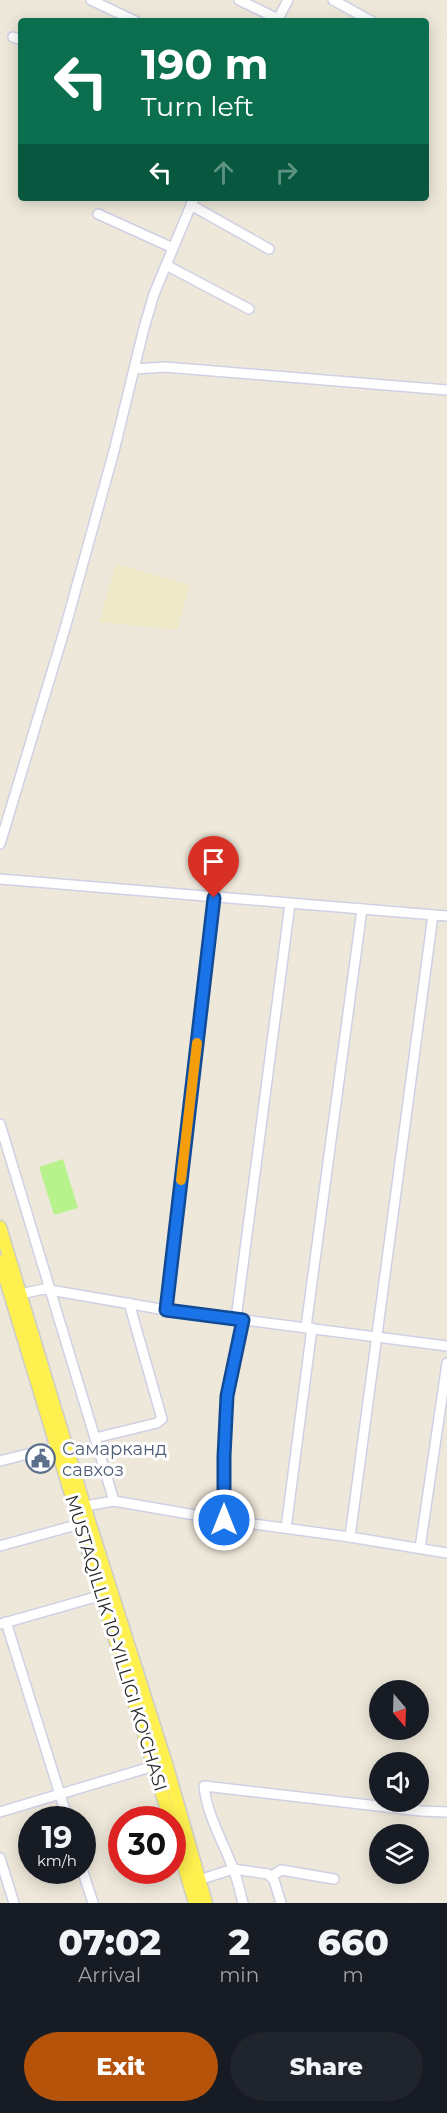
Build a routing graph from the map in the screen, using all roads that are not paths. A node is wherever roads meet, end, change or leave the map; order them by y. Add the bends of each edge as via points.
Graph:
1 (92, 0) edge
2 (239, 0) edge
3 (288, 0) edge
4 (333, 0) edge
5 (129, 18) edge
6 (274, 18) edge
7 (279, 18) edge
8 (366, 18) edge
9 (193, 201) edge
10 (98, 214) dead end
11 (173, 248) junction
12 (268, 249) dead end
13 (166, 265) junction
14 (249, 309) dead end
15 (135, 369) junction
16 (447, 390) edge
17 (0, 844) edge
18 (0, 879) edge
19 (214, 898) junction
20 (290, 904) junction
21 (362, 909) junction
22 (433, 915) junction
23 (447, 916) edge
24 (0, 1124) edge
25 (0, 1227) edge
26 (0, 1261) edge
27 (48, 1289) junction
28 (25, 1292) junction
29 (129, 1303) junction
30 (166, 1310) junction
31 (240, 1320) junction
32 (309, 1328) junction
33 (377, 1336) junction
34 (447, 1346) edge
35 (447, 1363) edge
36 (95, 1438) junction
37 (56, 1447) junction
38 (0, 1461) edge
39 (114, 1501) junction
40 (85, 1506) junction
41 (224, 1520) junction
42 (80, 1524) junction
43 (286, 1528) junction
44 (350, 1537) junction
45 (0, 1546) edge
46 (420, 1548) junction
47 (447, 1553) edge
48 (106, 1594) junction
49 (3, 1623) edge
50 (154, 1766) junction
51 (60, 1794) junction
52 (64, 1806) edge
53 (166, 1806) edge
54 (0, 1812) edge
55 (447, 1812) edge
56 (0, 1858) edge
57 (233, 1869) junction
58 (186, 1873) edge
59 (272, 1876) junction
60 (333, 1879) dead end
61 (199, 1880) junction
62 (87, 1884) edge
63 (14, 1903) edge
64 (93, 1903) edge
65 (195, 1903) edge
66 (206, 1903) edge
67 (243, 1903) edge
68 (281, 1903) edge

1 - 5 street
2 - 6 street
3 - 7 street
4 - 8 street
9 - 11 street
9 - 12 street
10 - 11 street
11 - 13 street
13 - 14 street
13 - 15 street via 154,294
15 - 16 street via 165,367
15 - 17 street via 66,625
18 - 19 street
19 - 20 street
19 - 30 street
20 - 21 street
20 - 31 street
21 - 22 street
21 - 32 street
22 - 23 street
22 - 33 street
24 - 27 street
25 - 28 main road, MUSTAQILLIK 10-YILLIGI KO'CHASI
26 - 37 main road, MUSTAQILLIK 10-YILLIGI KO'CHASI
27 - 28 street
27 - 29 street
27 - 36 street
28 - 40 main road, MUSTAQILLIK 10-YILLIGI KO'CHASI
29 - 30 street
29 - 36 street via 162,1419
30 - 31 street
31 - 32 street
31 - 41 street via 227,1396
32 - 33 street
32 - 43 street
33 - 34 street
33 - 44 street
35 - 46 street
36 - 39 street
37 - 38 street
37 - 42 main road, MUSTAQILLIK 10-YILLIGI KO'CHASI
39 - 40 street
39 - 41 street
40 - 48 main road, MUSTAQILLIK 10-YILLIGI KO'CHASI
41 - 43 street
42 - 45 street
42 - 48 main road, MUSTAQILLIK 10-YILLIGI KO'CHASI
43 - 44 street
44 - 46 street
46 - 47 street
48 - 49 street
48 - 50 main road, MUSTAQILLIK 10-YILLIGI KO'CHASI
48 - 61 main road, MUSTAQILLIK 10-YILLIGI KO'CHASI via 166,1763
49 - 51 street
50 - 51 street
50 - 53 main road, MUSTAQILLIK 10-YILLIGI KO'CHASI
51 - 52 street
51 - 54 street
55 - 57 street via 204,1786 208,1808
56 - 63 street
57 - 59 street
57 - 61 street
57 - 67 street
58 - 65 main road
59 - 60 street via 280,1870
59 - 68 street
61 - 66 main road, MUSTAQILLIK 10-YILLIGI KO'CHASI
62 - 64 street

